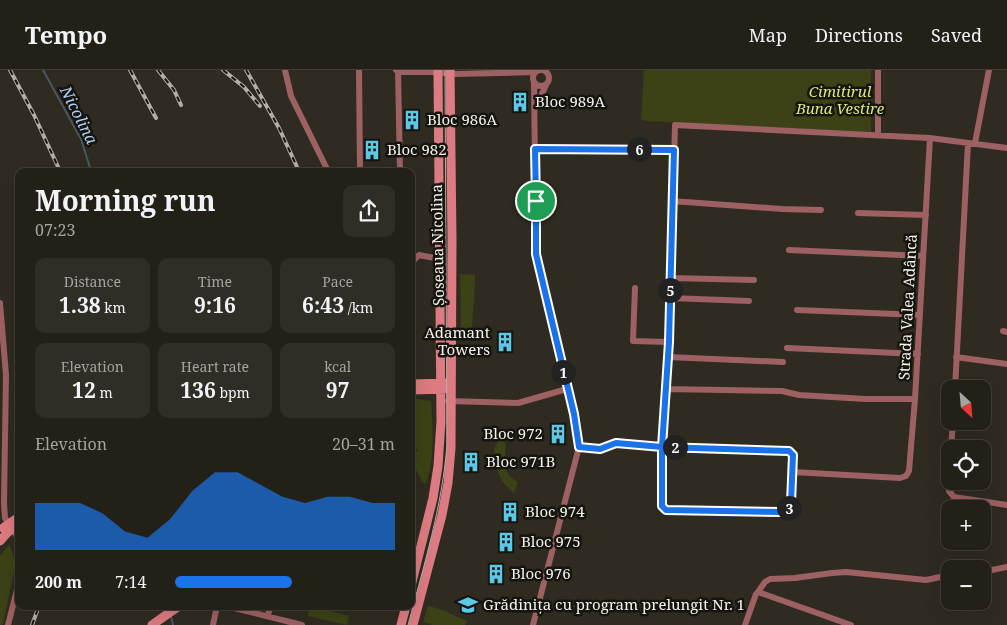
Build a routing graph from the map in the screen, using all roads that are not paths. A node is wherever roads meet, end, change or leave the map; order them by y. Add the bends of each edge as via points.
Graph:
1 (285, 70) edge
2 (359, 70) edge
3 (878, 70) edge
4 (989, 70) edge
5 (398, 71) edge
6 (438, 71) edge
7 (450, 72) edge
8 (551, 73) edge
9 (537, 74) edge
10 (546, 85) junction
11 (535, 108) junction
12 (878, 135) junction
13 (930, 138) junction
14 (971, 143) junction
15 (1007, 148) edge
16 (535, 149) junction
17 (674, 150) junction
18 (327, 168) edge
19 (360, 168) edge
20 (400, 168) edge
21 (672, 201) junction
22 (821, 210) dead end
23 (858, 213) dead end
24 (926, 215) junction
25 (788, 250) dead end
26 (923, 256) junction
27 (415, 259) edge
28 (440, 259) junction
29 (671, 278) junction
30 (754, 280) dead end
31 (635, 288) dead end
32 (670, 298) junction
33 (749, 301) dead end
34 (0, 304) edge
35 (797, 310) dead end
36 (920, 316) junction
37 (669, 342) junction
38 (787, 348) dead end
39 (918, 354) junction
40 (668, 357) junction
41 (956, 357) junction
42 (783, 362) dead end
43 (1007, 364) edge
44 (955, 380) edge
45 (415, 384) edge
46 (440, 386) junction
47 (452, 386) junction
48 (415, 389) edge
49 (568, 389) junction
50 (666, 389) junction
51 (915, 399) junction
52 (441, 401) junction
53 (452, 401) junction
54 (579, 447) junction
55 (662, 447) junction
56 (793, 472) junction
57 (949, 490) edge
58 (1007, 505) edge
59 (15, 520) edge
60 (15, 526) edge
61 (3, 531) edge
62 (15, 533) edge
63 (0, 541) edge
64 (1007, 567) edge
65 (991, 570) edge
66 (415, 571) edge
67 (941, 578) edge
68 (758, 592) junction
69 (15, 598) edge
70 (173, 610) edge
71 (216, 610) edge
72 (243, 610) edge
73 (269, 610) edge
74 (405, 610) edge
75 (268, 616) junction
76 (152, 624) edge
77 (8, 625) edge
78 (213, 625) edge
79 (302, 625) edge
80 (401, 625) edge
81 (413, 625) edge
82 (533, 625) edge
83 (744, 625) edge
84 (851, 625) edge

1 - 18 street via 291,96
2 - 19 street
3 - 12 street
4 - 14 street
5 - 6 street
5 - 20 street
6 - 7 street
6 - 28 main road, Șoseaua Nicolina
7 - 9 street
7 - 47 main road, Șoseaua Nicolina
8 - 9 street
8 - 10 street
9 - 10 street via 540,86
9 - 11 street
10 - 11 street
11 - 16 street
12 - 13 street
12 - 17 street via 675,125
13 - 14 street
13 - 24 street, Strada Valea Adâncă
14 - 15 street
14 - 41 street
16 - 17 street
16 - 49 street via 536,254
17 - 21 street
21 - 22 street
21 - 29 street
23 - 24 street
24 - 26 street, Strada Valea Adâncă
25 - 26 street
26 - 36 street, Strada Valea Adâncă
27 - 28 street via 419,255
28 - 46 main road, Șoseaua Nicolina
29 - 30 street
29 - 32 street
31 - 37 street via 633,341
32 - 33 street
32 - 37 street
34 - 62 street via 6,375 4,503 6,518
35 - 36 street
36 - 39 street, Strada Valea Adâncă
37 - 40 street
38 - 39 street
39 - 51 street, Strada Valea Adâncă
40 - 42 street
40 - 50 street
41 - 43 street
41 - 44 street
45 - 46 main road
46 - 47 main road
46 - 48 main road
46 - 52 main road, Șoseaua Nicolina
47 - 53 main road, Șoseaua Nicolina
49 - 53 street via 518,402
49 - 54 street
50 - 51 street via 782,391 865,399
50 - 55 street
51 - 56 street, Strada Valea Adâncă via 909,472 906,476
52 - 53 street
52 - 66 main road, Șoseaua Nicolina via 436,485
53 - 81 main road, Șoseaua Nicolina via 448,483
54 - 55 street via 600,449 616,443
54 - 82 street
55 - 56 street via 787,450 793,455
55 - 56 street via 662,506 666,510 786,511 791,503
57 - 58 street via 954,497
59 - 61 main road, bridge
60 - 61 main road, bridge
61 - 63 main road
64 - 65 street
67 - 68 street via 926,580 832,573 770,579
68 - 83 street
68 - 84 street
69 - 77 street
70 - 76 main road
71 - 78 street
72 - 75 street
73 - 75 street
74 - 80 main road
75 - 79 street

